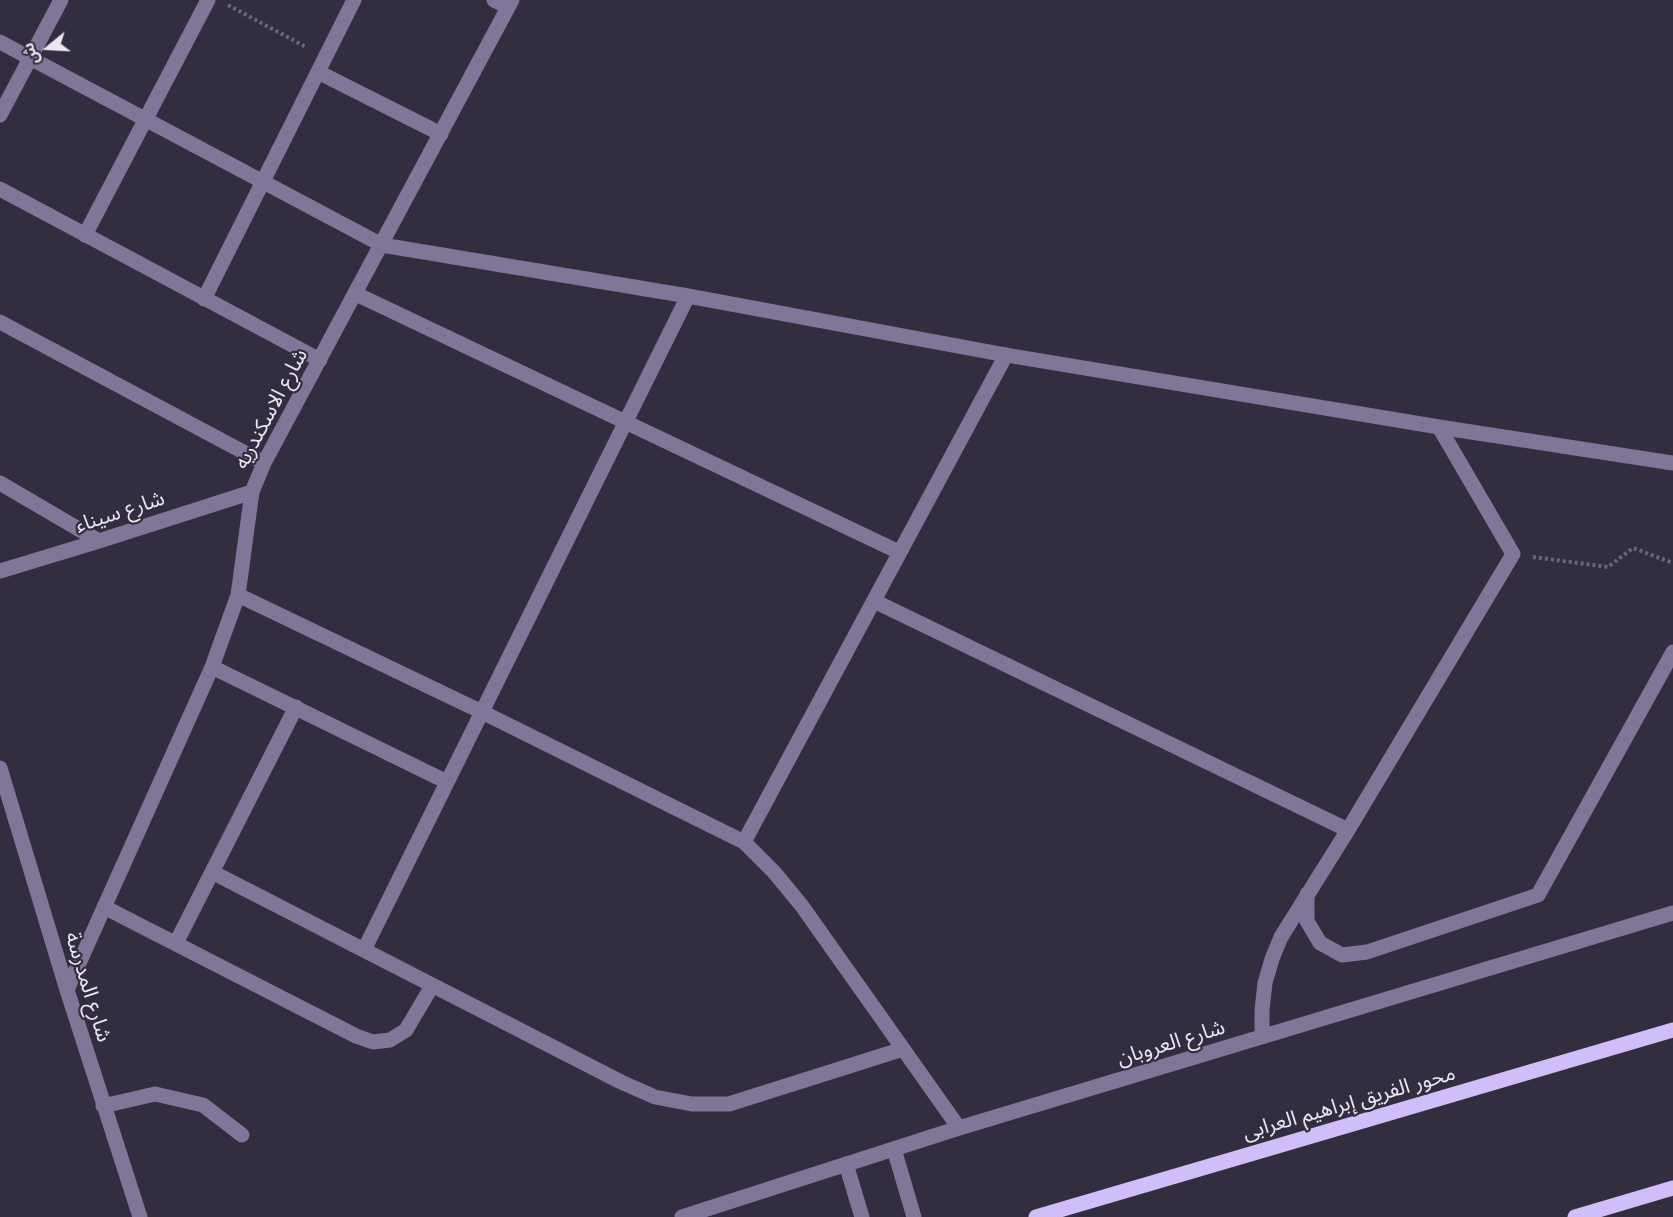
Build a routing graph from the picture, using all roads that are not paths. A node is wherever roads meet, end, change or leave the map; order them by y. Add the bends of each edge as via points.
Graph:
1 (61, 0) edge
2 (208, 0) edge
3 (354, 0) edge
4 (494, 0) edge
5 (510, 4) edge
6 (0, 42) edge
7 (31, 58) junction
8 (318, 72) junction
9 (0, 115) edge
10 (146, 120) junction
11 (441, 134) junction
12 (263, 182) junction
13 (0, 189) edge
14 (85, 235) junction
15 (382, 245) junction
16 (356, 294) junction
17 (688, 296) junction
18 (204, 299) junction
19 (0, 322) edge
20 (1005, 355) junction
21 (320, 360) junction
22 (626, 422) junction
23 (1439, 427) junction
24 (264, 463) junction
25 (1673, 463) edge
26 (0, 483) edge
27 (252, 492) junction
28 (99, 542) junction
29 (899, 552) junction
30 (0, 571) edge
31 (238, 595) junction
32 (874, 601) junction
33 (1673, 652) edge
34 (212, 667) junction
35 (296, 707) junction
36 (482, 712) junction
37 (0, 768) edge
38 (447, 782) junction
39 (1348, 830) junction
40 (744, 842) junction
41 (212, 872) junction
42 (1307, 894) junction
43 (104, 907) junction
44 (1673, 913) edge
45 (176, 943) junction
46 (364, 950) junction
47 (432, 986) junction
48 (67, 990) junction
49 (1673, 1030) edge
50 (1262, 1037) junction
51 (903, 1049) junction
52 (103, 1106) junction
53 (959, 1128) junction
54 (242, 1135) dead end
55 (894, 1149) junction
56 (846, 1164) junction
57 (1673, 1188) edge
58 (140, 1217) edge
59 (682, 1217) edge
60 (862, 1217) edge
61 (914, 1217) edge
62 (1036, 1217) edge
63 (1575, 1217) edge

1 - 7 street
2 - 10 street
3 - 8 street
4 - 5 street
5 - 11 street, شارع الاسكندريه
6 - 7 street
7 - 9 street
7 - 10 street
8 - 11 street
8 - 12 street
10 - 12 street
10 - 14 street
11 - 15 street, شارع الاسكندريه
12 - 15 street
12 - 18 street
13 - 14 street
14 - 18 street
15 - 16 street, شارع الاسكندريه
15 - 17 street
16 - 21 street, شارع الاسكندريه
16 - 22 street
17 - 20 street
17 - 22 street
18 - 21 street
19 - 24 street
20 - 23 street
20 - 29 street
21 - 24 street, شارع الاسكندريه
22 - 29 street
22 - 36 street
23 - 25 street
23 - 39 street via 1513,554
24 - 27 street, شارع الاسكندريه
26 - 28 street
27 - 28 street, شارع سيناء
27 - 31 street, شارع الاسكندريه
28 - 30 street, شارع سيناء
29 - 32 street
31 - 34 street, شارع الاسكندريه
31 - 36 street
32 - 39 street
32 - 40 street
33 - 42 street via 1538,896 1367,952 1342,954 1320,943 1307,921
34 - 35 street
34 - 43 street, شارع الاسكندريه
35 - 38 street
35 - 41 street
36 - 38 street
36 - 40 street
37 - 48 street, شارع المدرسة
38 - 46 street
39 - 42 street
40 - 51 street via 801,906
41 - 45 street
41 - 46 street
42 - 50 street via 1272,959 1265,983
43 - 45 street
43 - 48 street, شارع الاسكندريه
44 - 50 street, شارع العروبان
45 - 47 street via 373,1042 390,1040 406,1030
46 - 47 street
47 - 51 street via 621,1082 655,1097 692,1104 729,1104
48 - 52 street, شارع المدرسة
49 - 62 main road, محور الفريق إبراهيم العرابى
50 - 53 street, شارع العروبان
51 - 53 street
52 - 54 street via 155,1094 203,1105
52 - 58 street, شارع المدرسة
53 - 55 street, شارع العروبان
55 - 56 street, شارع العروبان
55 - 61 street
56 - 59 street, شارع العروبان
56 - 60 street
57 - 63 main road

